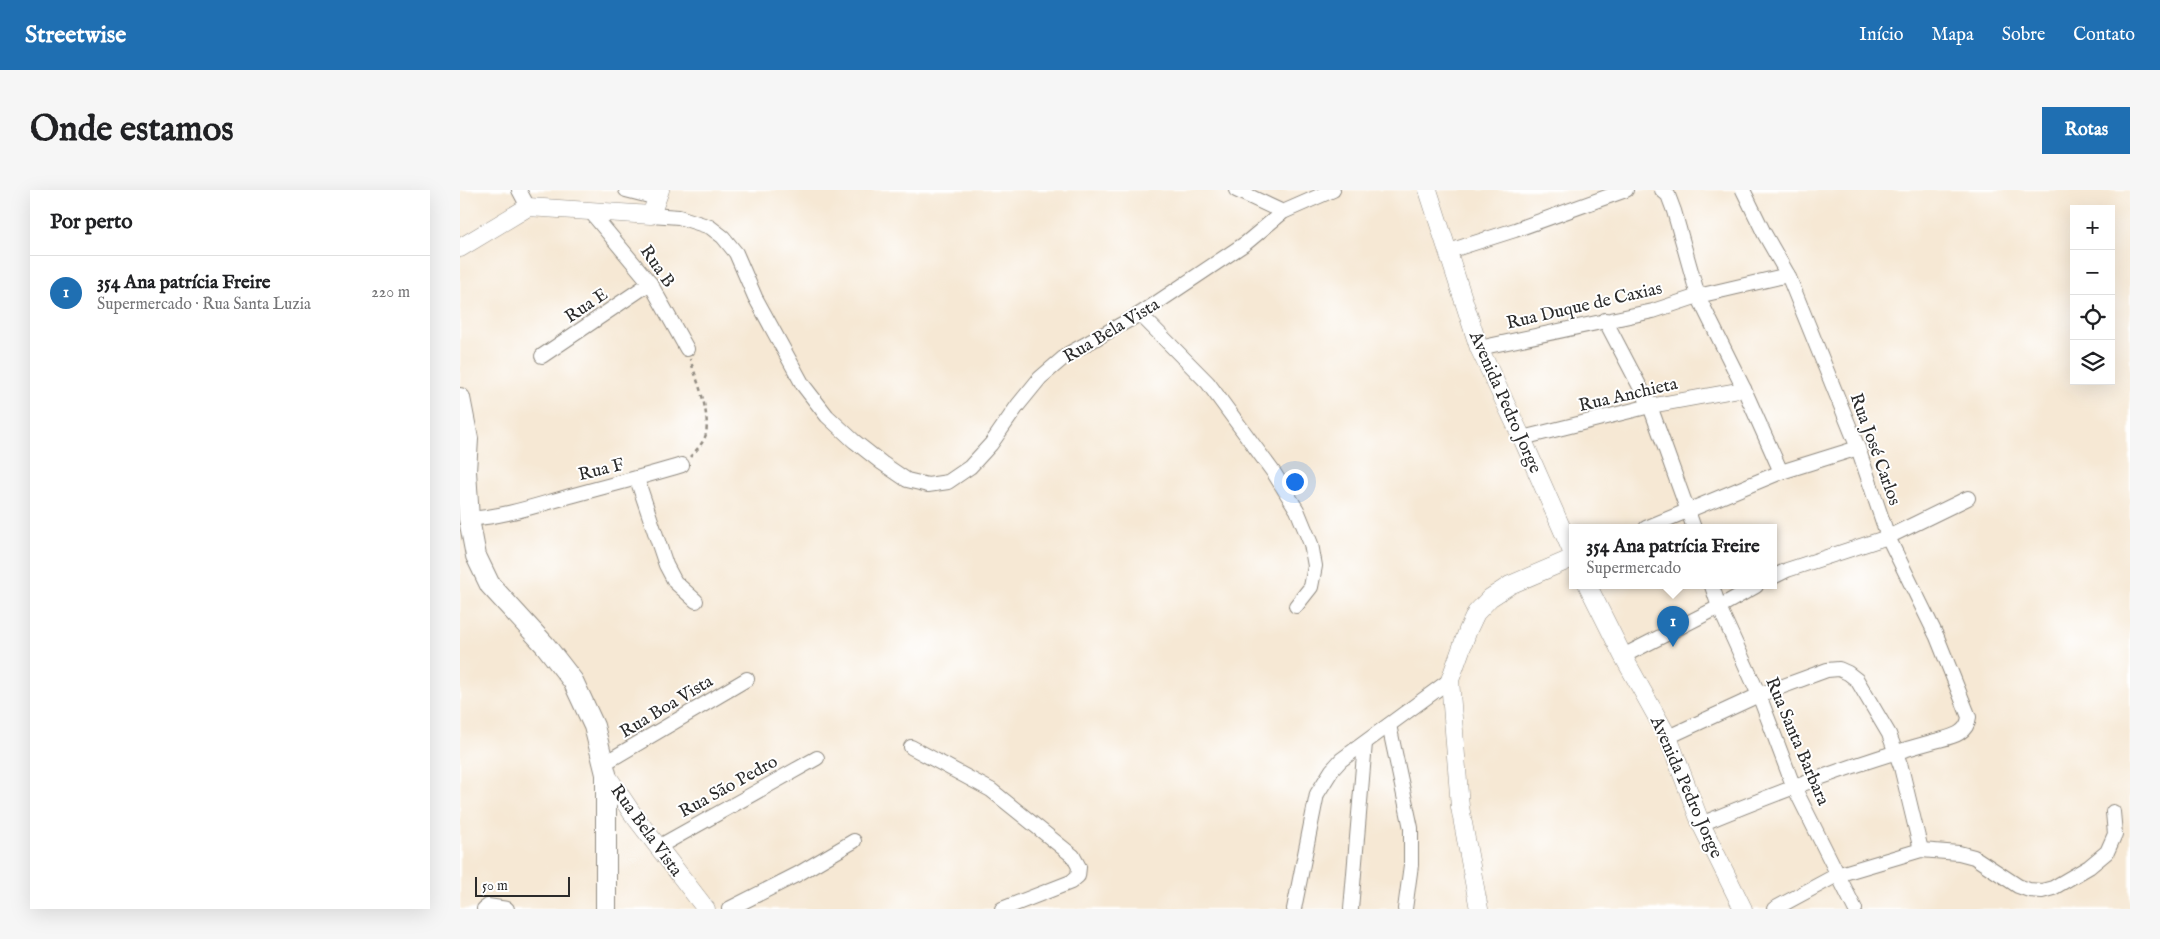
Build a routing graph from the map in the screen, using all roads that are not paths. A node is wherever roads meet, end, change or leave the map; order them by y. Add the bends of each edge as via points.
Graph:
1 (519, 190) edge
2 (626, 190) edge
3 (1236, 190) edge
4 (1333, 190) edge
5 (1428, 190) edge
6 (1626, 190) edge
7 (1744, 190) edge
8 (1665, 192) edge
9 (658, 194) edge
10 (528, 207) junction
11 (590, 211) junction
12 (1283, 212) junction
13 (651, 215) junction
14 (460, 248) edge
15 (1449, 251) junction
16 (1788, 275) junction
17 (650, 283) junction
18 (1698, 296) junction
19 (1140, 314) junction
20 (1605, 320) junction
21 (1478, 348) junction
22 (687, 349) road end
23 (542, 356) dead end
24 (1744, 389) junction
25 (460, 398) edge
26 (1650, 406) junction
27 (1522, 438) junction
28 (1858, 448) junction
29 (682, 465) road end
30 (1781, 472) junction
31 (637, 479) junction
32 (1968, 498) dead end
33 (1689, 511) junction
34 (469, 519) junction
35 (1656, 524) edge
36 (1693, 524) edge
37 (1888, 537) junction
38 (1569, 545) edge
39 (1569, 560) edge
40 (1777, 575) edge
41 (1590, 589) edge
42 (1713, 589) edge
43 (1751, 589) edge
44 (696, 601) dead end
45 (1296, 606) dead end
46 (1719, 607) junction
47 (1623, 656) junction
48 (747, 679) dead end
49 (1450, 680) junction
50 (1759, 695) junction
51 (1389, 725) junction
52 (1668, 737) junction
53 (1366, 743) junction
54 (911, 747) dead end
55 (1896, 752) junction
56 (817, 758) dead end
57 (604, 769) junction
58 (1793, 785) junction
59 (2114, 812) dead end
60 (1701, 824) junction
61 (854, 840) dead end
62 (658, 847) junction
63 (1921, 850) junction
64 (1837, 875) junction
65 (484, 909) edge
66 (507, 909) edge
67 (606, 909) edge
68 (706, 909) edge
69 (729, 909) edge
70 (1002, 909) edge
71 (1294, 909) edge
72 (1351, 909) edge
73 (1405, 909) edge
74 (1479, 909) edge
75 (1743, 909) edge
76 (1774, 909) edge
77 (1855, 909) edge

1 - 10 street
2 - 9 street
3 - 12 street
4 - 12 street, Rua Bela Vista
5 - 15 street, Avenida Pedro Jorge
6 - 15 street
7 - 16 street, Rua José Carlos
8 - 18 street via 1674,212
9 - 13 street
10 - 11 street
10 - 14 street
11 - 13 street
11 - 17 street, Rua B
12 - 19 street, Rua Bela Vista via 1246,243
13 - 19 street, Rua Bela Vista via 679,217 710,227 723,237 736,253 803,385 827,416 854,441 907,480 928,485 948,482 970,467 1040,378 1068,354
15 - 21 street, Avenida Pedro Jorge
16 - 18 street, Rua Duque de Caxias
16 - 28 street, Rua José Carlos
17 - 22 street, Rua B
17 - 23 street, Rua E
18 - 20 street, Rua Duque de Caxias via 1653,311
18 - 24 street
19 - 45 street via 1208,382 1297,510 1311,544 1315,566 1311,587
20 - 21 street, Rua Duque de Caxias
20 - 26 street
21 - 27 street, Avenida Pedro Jorge
24 - 26 street, Rua Anchieta
24 - 30 street
25 - 34 main road via 468,438
26 - 27 street, Rua Anchieta
26 - 33 street
27 - 38 street, Avenida Pedro Jorge
28 - 30 street
28 - 37 street, Rua José Carlos
29 - 31 street
30 - 33 street
31 - 34 street, Rua F via 504,515
31 - 44 street, Rua F via 666,565 676,582
32 - 37 street
33 - 35 street
33 - 36 street
34 - 57 main road via 476,556 490,584 573,681 594,726
37 - 40 street
37 - 55 street, Rua José Carlos via 1937,637 1969,717 1963,731 1953,736
39 - 49 street via 1510,585 1490,598 1476,613
41 - 47 street, Avenida Pedro Jorge
42 - 46 street, Rua Santa Barbara
43 - 46 street
46 - 47 street
46 - 50 street, Rua Santa Barbara
47 - 52 street, Avenida Pedro Jorge
48 - 57 street, Rua Boa Vista
49 - 51 street
49 - 74 street via 1460,807
50 - 52 street
50 - 55 street via 1827,670 1848,672 1857,680
50 - 58 street, Rua Santa Barbara
51 - 53 street
51 - 73 street via 1411,828 1411,865
52 - 60 street, Avenida Pedro Jorge
53 - 71 street via 1332,770 1317,794
53 - 72 street
54 - 70 street via 991,790 1073,856 1079,867 1078,876 1071,882
55 - 58 street
55 - 63 street
56 - 62 street, Rua São Pedro
57 - 62 street, Rua Bela Vista
57 - 67 main road
58 - 60 street
58 - 64 street, Rua Santa Barbara
59 - 63 street via 2115,834 2107,852 2053,888 2042,891 2018,886 1974,857
60 - 75 street, Avenida Pedro Jorge
61 - 69 street via 798,874
62 - 68 street, Rua Bela Vista
63 - 64 street
64 - 76 street
64 - 77 street, Rua Santa Barbara
65 - 66 street via 488,906

